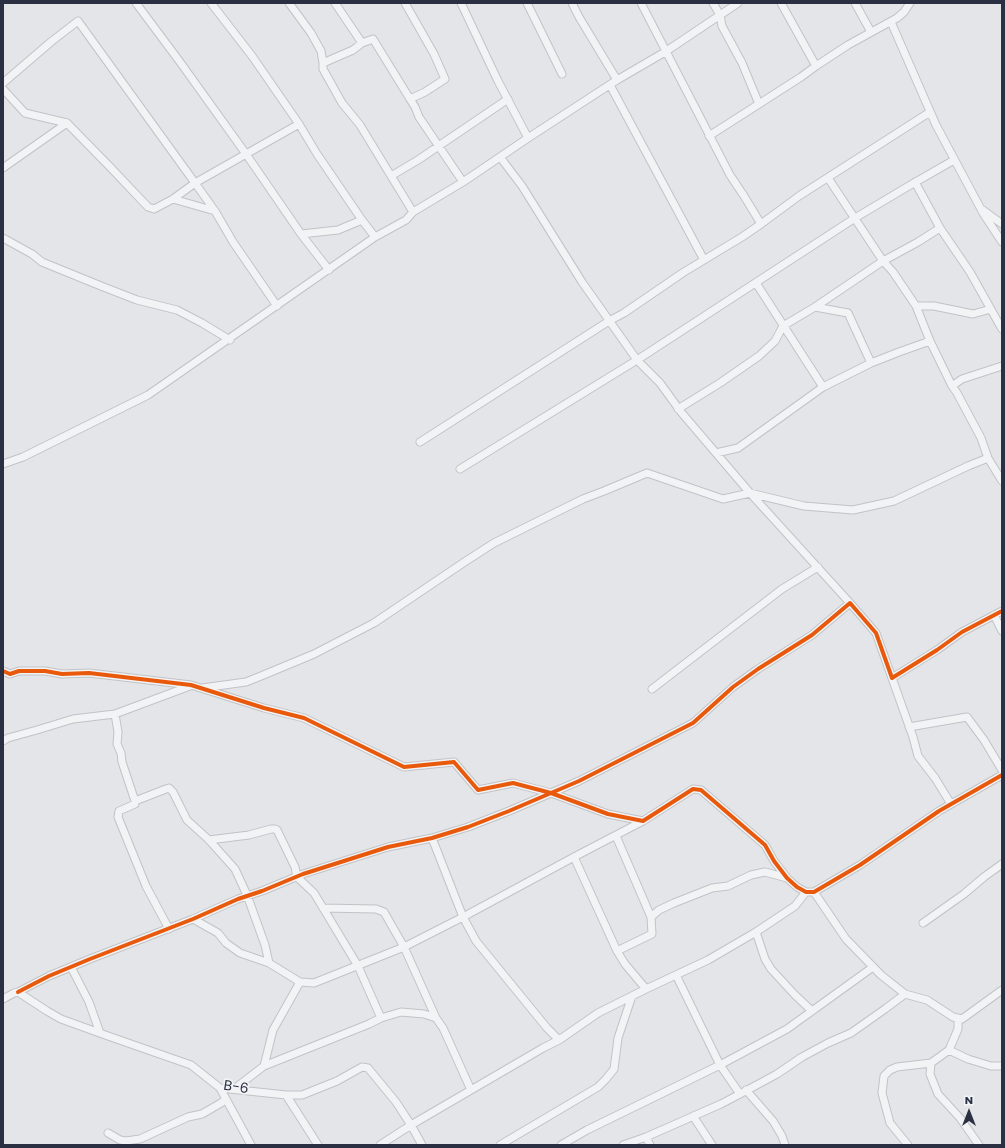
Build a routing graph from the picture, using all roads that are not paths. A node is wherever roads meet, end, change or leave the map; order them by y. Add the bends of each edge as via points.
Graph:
1 (136, 3) edge
2 (211, 3) edge
3 (289, 3) edge
4 (335, 3) edge
5 (405, 3) edge
6 (461, 3) edge
7 (527, 3) edge
8 (572, 3) edge
9 (641, 3) edge
10 (714, 3) edge
11 (738, 3) edge
12 (781, 3) edge
13 (855, 3) edge
14 (909, 3) edge
15 (720, 15) junction
16 (891, 22) junction
17 (871, 32) junction
18 (362, 43) junction
19 (665, 52) junction
20 (323, 63) junction
21 (816, 66) junction
22 (562, 74) dead end
23 (618, 80) junction
24 (3, 83) edge
25 (610, 85) junction
26 (3, 90) edge
27 (410, 99) junction
28 (508, 99) junction
29 (759, 104) junction
30 (930, 112) junction
31 (68, 123) junction
32 (299, 124) junction
33 (709, 136) junction
34 (528, 138) junction
35 (438, 145) junction
36 (246, 154) junction
37 (500, 157) junction
38 (954, 160) junction
39 (3, 168) edge
40 (391, 176) junction
41 (828, 178) junction
42 (463, 182) junction
43 (915, 182) junction
44 (195, 183) junction
45 (173, 199) junction
46 (979, 207) junction
47 (216, 211) junction
48 (413, 212) junction
49 (855, 218) junction
50 (362, 220) junction
51 (761, 224) junction
52 (1002, 224) edge
53 (940, 228) junction
54 (301, 234) junction
55 (375, 237) junction
56 (3, 238) edge
57 (1002, 242) edge
58 (704, 260) junction
59 (883, 261) junction
60 (329, 270) junction
61 (756, 284) junction
62 (277, 306) junction
63 (916, 306) junction
64 (815, 307) junction
65 (991, 309) junction
66 (609, 321) junction
67 (783, 326) junction
68 (1002, 329) edge
69 (230, 340) junction
70 (930, 341) junction
71 (637, 360) junction
72 (871, 363) junction
73 (1002, 366) edge
74 (952, 386) junction
75 (823, 387) junction
76 (678, 409) junction
77 (420, 442) dead end
78 (716, 452) junction
79 (988, 458) junction
80 (3, 464) edge
81 (460, 469) dead end
82 (1002, 481) edge
83 (750, 492) junction
84 (818, 567) junction
85 (850, 603) junction
86 (1002, 610) edge
87 (994, 615) junction
88 (1002, 631) edge
89 (3, 671) edge
90 (892, 678) junction
91 (191, 685) junction
92 (199, 688) junction
93 (652, 689) dead end
94 (115, 714) junction
95 (909, 727) junction
96 (3, 741) edge
97 (1001, 776) edge
98 (551, 793) junction
99 (135, 801) junction
100 (951, 804) junction
101 (643, 821) junction
102 (616, 836) junction
103 (432, 838) junction
104 (209, 840) junction
105 (574, 857) junction
106 (1001, 866) edge
107 (298, 877) junction
108 (787, 878) junction
109 (810, 892) junction
110 (247, 896) junction
111 (323, 908) junction
112 (463, 917) junction
113 (651, 917) junction
114 (193, 920) junction
115 (923, 923) dead end
116 (169, 929) junction
117 (756, 932) junction
118 (404, 947) junction
119 (617, 951) junction
120 (269, 963) junction
121 (358, 966) junction
122 (71, 967) junction
123 (873, 967) junction
124 (676, 975) junction
125 (300, 982) junction
126 (646, 989) junction
127 (1002, 990) edge
128 (18, 992) junction
129 (905, 994) junction
130 (632, 996) junction
131 (3, 999) edge
132 (812, 1011) junction
133 (381, 1018) junction
134 (436, 1018) junction
135 (958, 1018) junction
136 (100, 1033) junction
137 (559, 1040) junction
138 (949, 1050) junction
139 (931, 1063) junction
140 (720, 1065) junction
141 (264, 1066) junction
142 (1002, 1066) edge
143 (220, 1088) junction
144 (234, 1089) junction
145 (471, 1090) junction
146 (743, 1092) junction
147 (286, 1095) junction
148 (226, 1099) junction
149 (693, 1116) junction
150 (412, 1125) junction
151 (108, 1133) dead end
152 (646, 1137) junction
153 (251, 1145) edge
154 (318, 1145) edge
155 (380, 1145) edge
156 (422, 1145) edge
157 (500, 1145) edge
158 (561, 1145) edge
159 (623, 1145) edge
160 (650, 1145) edge
161 (712, 1145) edge
162 (785, 1145) edge
163 (908, 1145) edge
164 (979, 1145) edge

1 - 36 street
2 - 32 street
3 - 20 street via 311,33 321,51
4 - 18 street
5 - 27 street via 445,79
6 - 28 street
7 - 22 street
8 - 23 street
9 - 19 street
10 - 15 street
11 - 15 street
12 - 21 street
13 - 17 street
14 - 16 street via 904,12
15 - 19 street
15 - 29 street via 722,26 742,63
16 - 17 street
16 - 30 street
17 - 21 street
18 - 20 street via 353,50
18 - 27 street via 373,39
19 - 23 street
19 - 33 street
20 - 40 street via 323,69 342,103 360,125
21 - 29 street
23 - 25 street
24 - 44 street via 78,21
25 - 34 street
25 - 58 street
26 - 31 street via 25,113
27 - 35 street
28 - 34 street
28 - 35 street
29 - 33 street
30 - 38 street
30 - 41 street
31 - 39 street
31 - 45 street via 148,208 154,209
32 - 36 street
32 - 50 street
33 - 51 street
34 - 37 street
35 - 40 street
35 - 42 street
36 - 44 street
36 - 54 street
37 - 42 street
37 - 66 street via 522,186
38 - 43 street
38 - 46 street
40 - 48 street
41 - 49 street
41 - 51 street
42 - 48 street
43 - 49 street
43 - 53 street
44 - 45 street
44 - 47 street
45 - 47 street
46 - 52 street
46 - 57 street
47 - 62 street via 233,242
48 - 55 street via 406,220
49 - 59 street
49 - 61 street
50 - 54 street via 338,230
50 - 55 street
51 - 58 street
53 - 59 street
53 - 65 street
54 - 60 street
55 - 60 street
56 - 69 street via 42,262 137,300 177,310
58 - 66 street
59 - 63 street
59 - 64 street
60 - 62 street
61 - 67 street
61 - 71 street
62 - 69 street
63 - 65 street via 934,306 972,314
63 - 70 street
64 - 67 street
64 - 72 street via 848,313
65 - 68 street
66 - 71 street
66 - 77 street
67 - 75 street
67 - 76 street via 775,341 759,356
69 - 80 street via 148,395 23,457
70 - 72 street
70 - 74 street
71 - 76 street via 660,383
71 - 81 street
72 - 75 street
73 - 74 street via 962,379
74 - 79 street via 981,438
75 - 78 street via 738,448
76 - 78 street
78 - 83 street
79 - 82 street
79 - 83 street via 894,501 853,510 804,506
83 - 84 street
83 - 92 street via 724,499 646,473 583,499 494,543 374,623 314,654 246,682
84 - 85 street
84 - 93 street via 782,589
85 - 90 street via 876,633
85 - 98 street via 812,635 733,687 693,723
86 - 87 street
87 - 88 street
87 - 90 street via 962,632
89 - 91 street via 10,674 19,671 89,673
90 - 95 street
91 - 92 street
91 - 94 street
92 - 98 street via 304,718 404,767 454,762 478,790 513,783
94 - 96 street via 73,719
94 - 99 street via 117,744
95 - 97 street via 967,717 984,740
95 - 100 street via 918,756 936,778
97 - 100 street
98 - 101 street via 608,814
98 - 103 street via 488,819
99 - 104 street via 169,788 187,820
99 - 116 street via 135,804 119,811 118,817 146,886
100 - 109 street via 860,865
101 - 102 street
101 - 108 street via 693,790 701,790 765,845
102 - 105 street
102 - 113 street
103 - 107 street via 388,847
103 - 112 street
104 - 107 street via 249,835 275,828
104 - 110 street via 235,869
105 - 112 street
105 - 119 street
106 - 115 street
107 - 110 street
107 - 111 street via 314,893
108 - 109 street via 797,887
108 - 113 street via 765,872 751,875 728,886 712,888 686,898 659,910
109 - 117 street
109 - 123 street via 846,940
110 - 114 street
110 - 120 street
111 - 118 street via 381,910
111 - 121 street
112 - 118 street
112 - 137 street via 476,941
113 - 119 street via 652,934
114 - 116 street
114 - 120 street via 218,933 226,943 240,953
116 - 122 street
117 - 124 street
117 - 132 street via 771,969
118 - 121 street
118 - 134 street
119 - 126 street
120 - 125 street
121 - 125 street via 314,983
121 - 133 street
122 - 128 street
122 - 136 street via 89,1002
123 - 129 street
123 - 132 street
124 - 126 street
124 - 140 street
125 - 141 street via 273,1030
126 - 130 street
127 - 135 street via 962,1019
128 - 131 street
128 - 136 street, B-6 via 61,1019
129 - 135 street via 927,1000
129 - 146 street via 851,1033 828,1043
130 - 137 street via 598,1013
130 - 157 street via 618,1038 614,1069 606,1079 598,1087
132 - 140 street via 787,1029
133 - 134 street via 401,1012
133 - 141 street
134 - 145 street
135 - 138 street via 958,1030
136 - 143 street, B-6 via 191,1064
137 - 145 street
138 - 139 street
138 - 142 street via 991,1066
139 - 163 street via 897,1067 884,1076 882,1093 890,1123
139 - 164 street via 930,1074 938,1094 960,1118
140 - 146 street
140 - 158 street
141 - 144 street
143 - 144 street, B-6
143 - 148 street
144 - 147 street, B-6
145 - 150 street
146 - 149 street
146 - 162 street via 773,1121
147 - 150 street, B-6 via 302,1095 338,1082 362,1068 368,1068
147 - 154 street
148 - 151 street via 202,1114 188,1117 140,1139 120,1140
148 - 153 street
149 - 152 street
149 - 161 street
150 - 155 street
150 - 156 street, B-6
152 - 159 street
152 - 160 street

